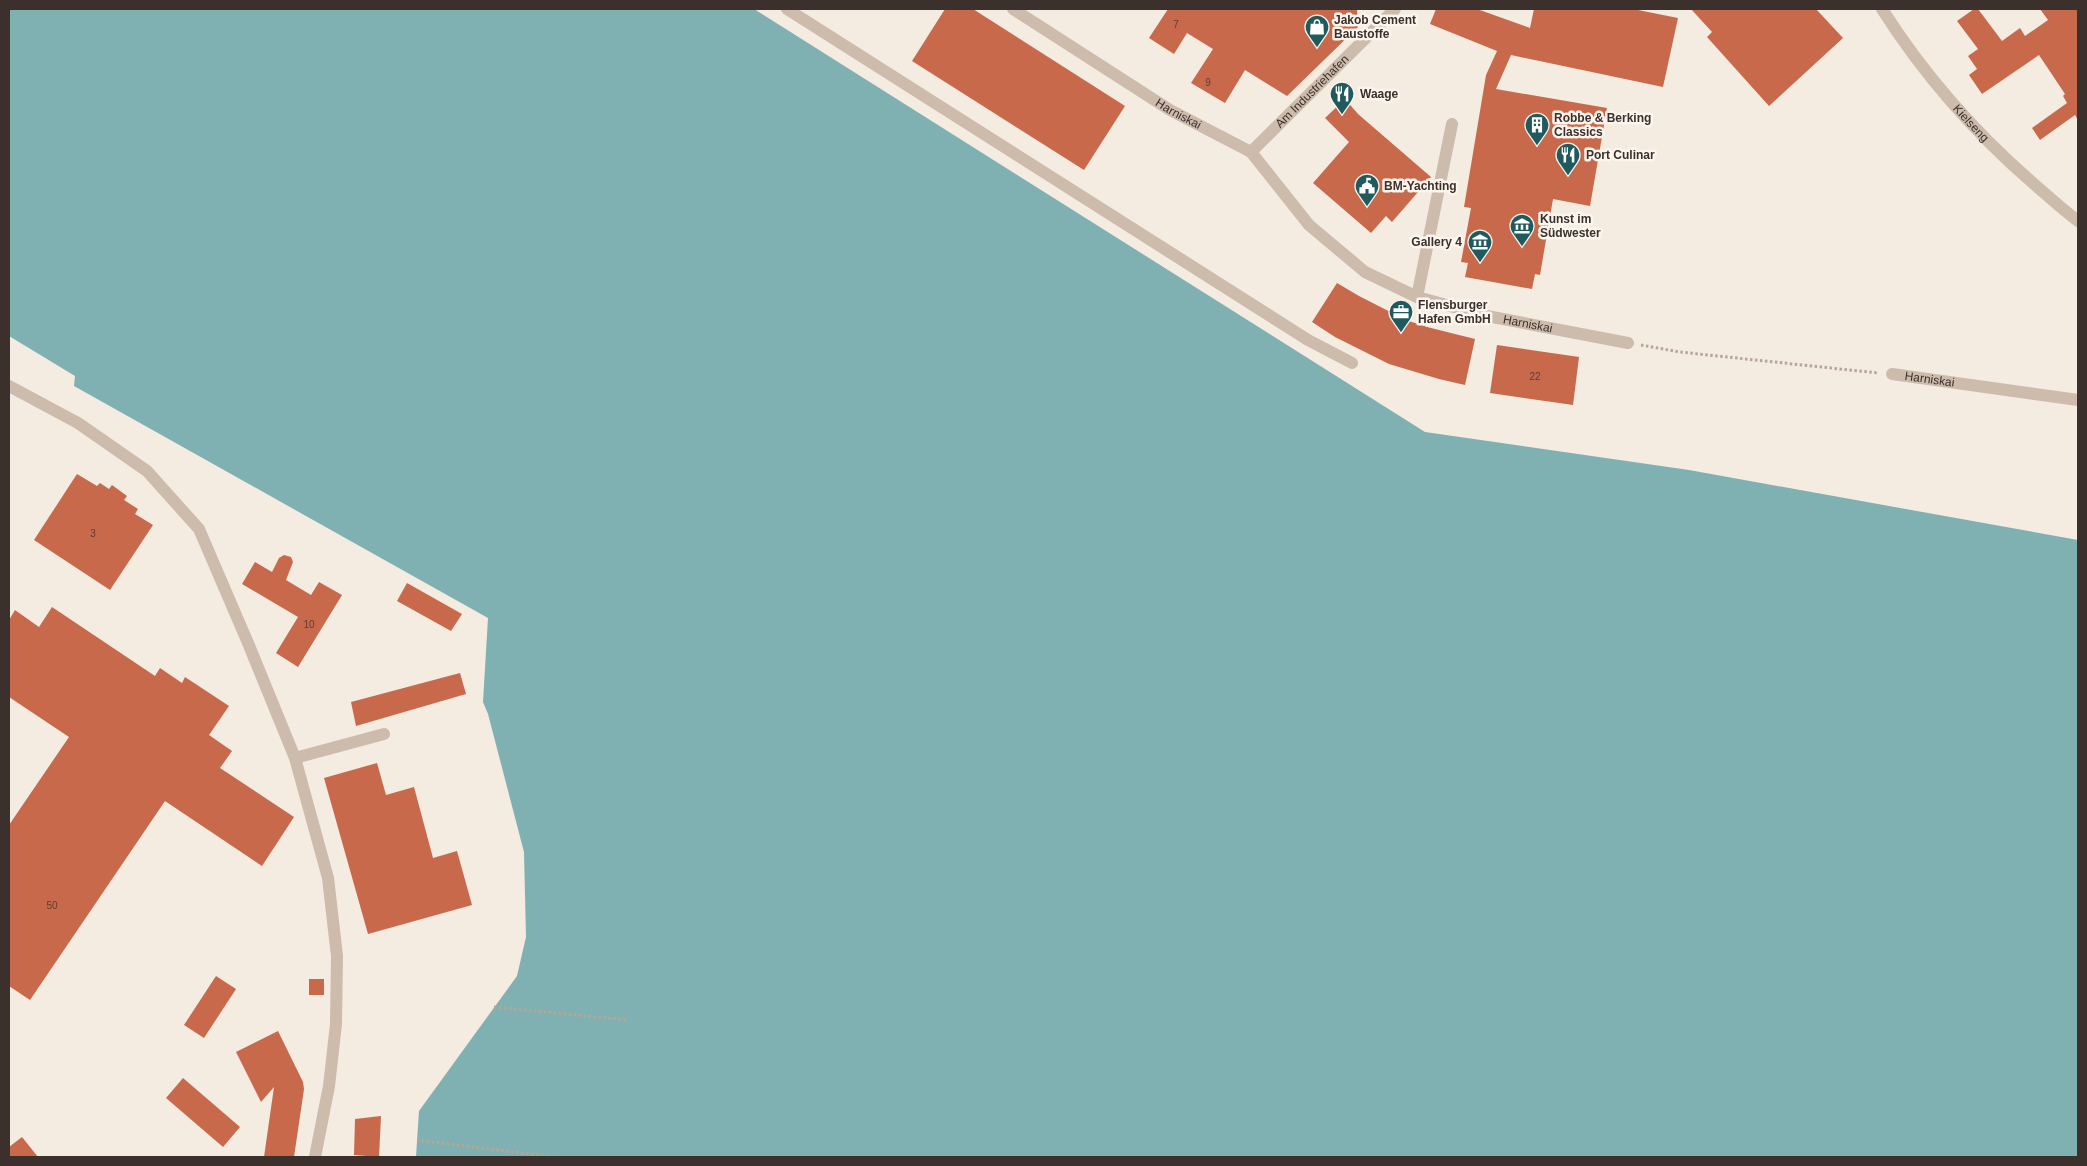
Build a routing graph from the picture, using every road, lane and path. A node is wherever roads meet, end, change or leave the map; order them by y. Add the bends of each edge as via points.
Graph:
1 (787, 9) edge
2 (1014, 9) edge
3 (1395, 9) edge
4 (1882, 9) edge
5 (805, 14) edge
6 (1452, 124) dead end
7 (1251, 152) junction
8 (2078, 221) edge
9 (1417, 297) junction
10 (1628, 343) joint
11 (1352, 363) dead end
12 (1892, 374) joint
13 (9, 386) edge
14 (2078, 400) edge
15 (384, 734) dead end
16 (296, 758) junction
17 (494, 1007) dead end
18 (628, 1020) dead end
19 (417, 1140) dead end
20 (315, 1157) edge
21 (554, 1157) edge

1 - 5 street
2 - 7 street, Harniskai via 1170,110
3 - 7 street, Am Industriehafen
4 - 8 street, Kielseng via 1964,118 2002,156
5 - 11 street via 1308,340
6 - 9 street
7 - 9 street, Harniskai via 1309,225 1364,272
9 - 10 street, Harniskai via 1486,316
10 - 12 path, Harniskai via 1680,352
12 - 14 street, Harniskai
13 - 16 street via 78,423 147,471 199,529
15 - 16 street
16 - 20 street via 328,878 337,956 336,1024 329,1086
17 - 18 path
19 - 21 path

